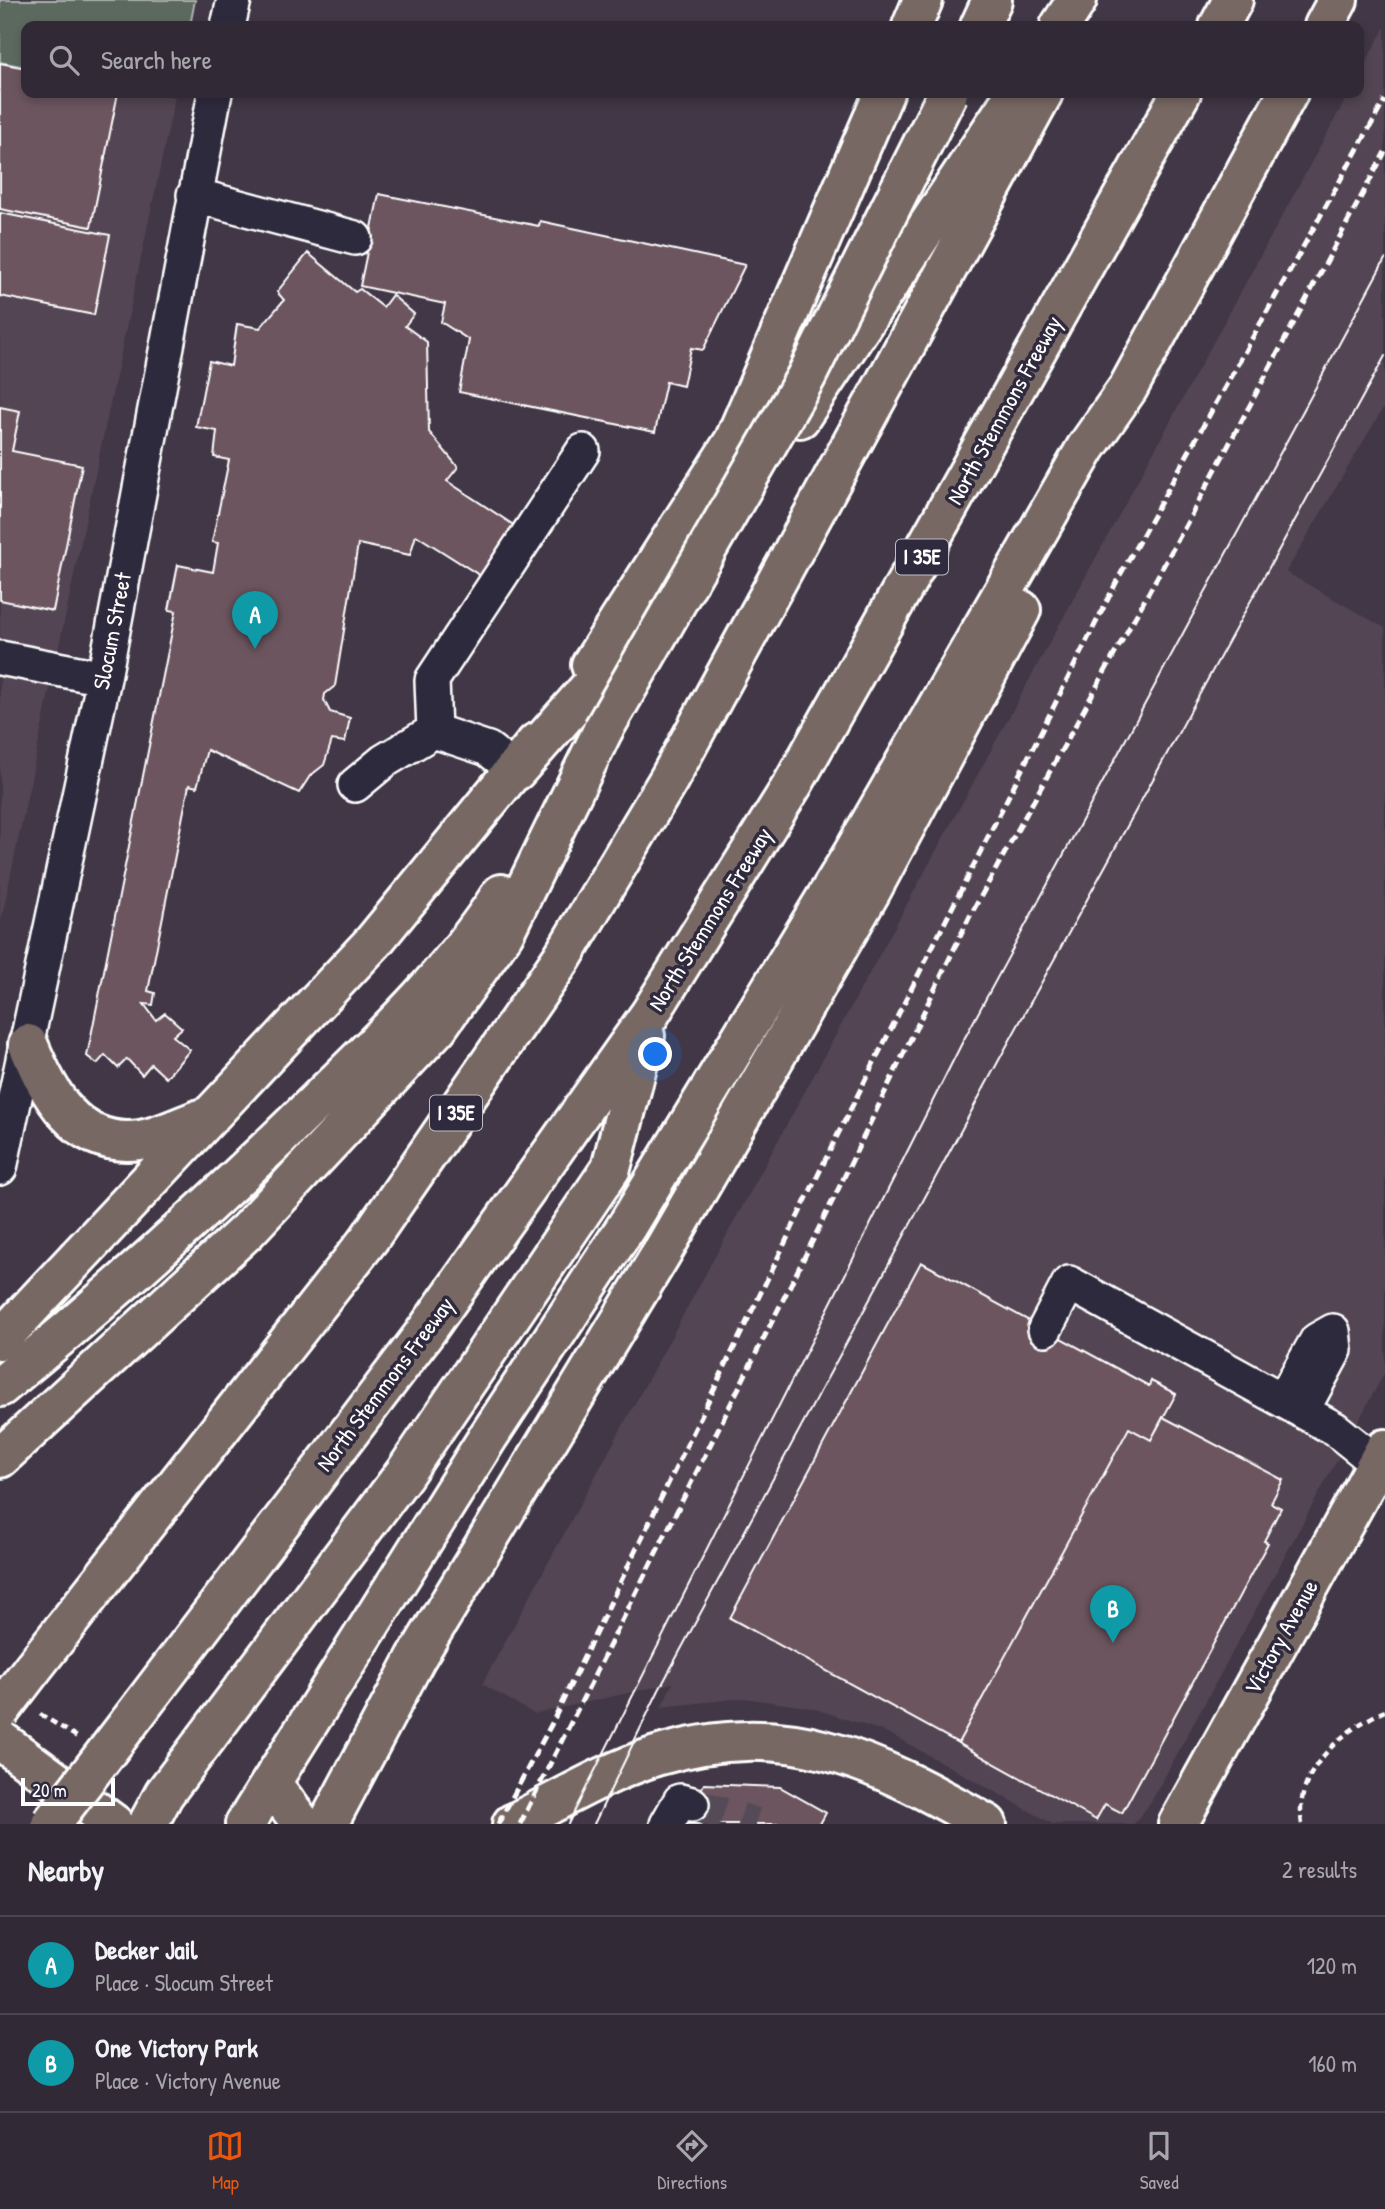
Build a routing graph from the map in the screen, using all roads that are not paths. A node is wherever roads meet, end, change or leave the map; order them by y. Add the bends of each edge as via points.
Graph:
1 (233, 0) edge
2 (923, 0) edge
3 (992, 0) edge
4 (1077, 0) edge
5 (1094, 0) edge
6 (1233, 0) edge
7 (229, 21) edge
8 (914, 21) edge
9 (982, 21) edge
10 (1063, 21) edge
11 (1082, 21) edge
12 (1222, 21) edge
13 (214, 98) edge
14 (882, 98) edge
15 (946, 98) edge
16 (1013, 98) edge
17 (1040, 98) edge
18 (1178, 98) edge
19 (1285, 98) edge
20 (194, 195) junction
21 (355, 238) dead end
22 (1128, 388) junction
23 (583, 451) dead end
24 (0, 657) edge
25 (104, 678) junction
26 (603, 730) junction
27 (434, 731) junction
28 (516, 771) junction
29 (355, 785) dead end
30 (650, 1014) junction
31 (27, 1044) junction
32 (211, 1115) junction
33 (0, 1168) edge
34 (1045, 1329) dead end
35 (0, 1340) edge
36 (0, 1387) edge
37 (0, 1458) edge
38 (1382, 1461) edge
39 (0, 1711) edge
40 (0, 1740) edge
41 (271, 1783) junction
42 (51, 1824) edge
43 (114, 1824) edge
44 (148, 1824) edge
45 (245, 1824) edge
46 (302, 1824) edge
47 (328, 1824) edge
48 (512, 1824) edge
49 (987, 1824) edge
50 (1178, 1824) edge

1 - 7 street
2 - 8 main road
3 - 9 main road
4 - 10 main road
5 - 11 main road
6 - 12 main road
13 - 20 street, Slocum Street
14 - 28 main road via 734,441 613,635
15 - 26 main road, bridge via 806,377
16 - 28 main road via 719,540
17 - 39 main road, I 35E, bridge via 669,779 562,958 369,1239
18 - 30 main road, North Stemmons Freeway / I 35E via 793,784
19 - 22 main road
20 - 21 street
20 - 25 street, Slocum Street
22 - 41 main road via 1086,447 852,855 628,1224
22 - 47 main road via 1104,456 871,891 416,1658
23 - 27 street via 432,680
24 - 25 street
25 - 31 street, Slocum Street
26 - 36 main road via 494,904 416,1003 275,1143 76,1325
26 - 37 main road via 504,933 436,1028 247,1231
27 - 28 street via 488,749
27 - 29 street
28 - 32 main road via 374,941
30 - 42 main road, North Stemmons Freeway / I 35E, bridge via 424,1334
30 - 44 main road, bridge via 611,1168 404,1474 164,1794
31 - 32 main road via 58,1105 79,1125 105,1139 140,1140
31 - 33 street, Slocum Street
32 - 35 main road
34 - 38 street via 1069,1283 1335,1429
38 - 50 main road, Victory Avenue
40 - 43 main road
41 - 45 main road
41 - 46 main road
48 - 49 main road via 653,1757 741,1741 800,1744 850,1756 904,1778

